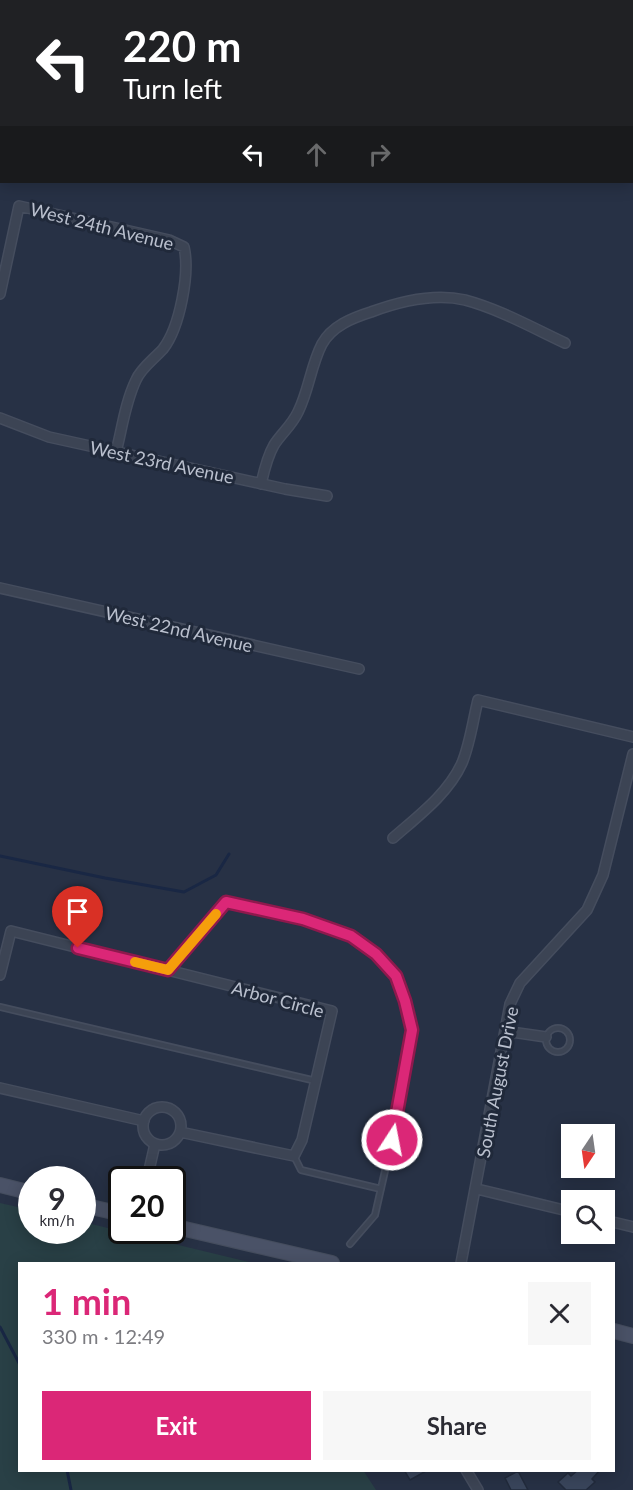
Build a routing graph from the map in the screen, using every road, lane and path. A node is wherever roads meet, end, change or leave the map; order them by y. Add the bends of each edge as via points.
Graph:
1 (0, 294) edge
2 (565, 343) dead end
3 (0, 418) edge
4 (116, 452) junction
5 (261, 484) junction
6 (327, 496) dead end
7 (0, 588) edge
8 (359, 669) dead end
9 (633, 737) edge
10 (633, 754) edge
11 (393, 838) dead end
12 (168, 970) junction
13 (0, 975) edge
14 (0, 1007) edge
15 (505, 1031) junction
16 (546, 1037) junction
17 (316, 1081) junction
18 (0, 1088) edge
19 (144, 1121) junction
20 (180, 1132) junction
21 (155, 1144) junction
22 (294, 1156) junction
23 (150, 1166) edge
24 (0, 1185) edge
25 (381, 1189) junction
26 (477, 1189) junction
27 (18, 1190) edge
28 (561, 1209) edge
29 (615, 1223) edge
30 (633, 1227) edge
31 (186, 1229) edge
32 (351, 1244) dead end
33 (328, 1262) edge
34 (461, 1262) edge
35 (615, 1331) edge
36 (633, 1336) edge
37 (468, 1472) edge
38 (478, 1490) edge

1 - 4 street, West 24th Avenue via 19,206 184,246 186,283 175,325 164,347 136,378
2 - 5 street via 491,310 450,298 406,303 354,318 323,342 297,415 274,445
3 - 4 street, West 23rd Avenue via 49,437
4 - 5 street, West 23rd Avenue
5 - 6 street, West 23rd Avenue
7 - 8 street, West 22nd Avenue
9 - 11 street via 478,700 463,761 454,778
10 - 15 street, South August Drive via 603,875 587,910 520,983 510,1004
12 - 13 street, Arbor Circle via 11,931
12 - 17 street, Arbor Circle via 332,1011
12 - 25 lane via 226,902 303,919 351,936 376,954 396,976 412,1030
14 - 17 lane
15 - 16 street
15 - 26 street, South August Drive
16 - 16 lane via 552,1052 565,1050 569,1044 569,1035 560,1029 553,1028
17 - 22 street, Arbor Circle via 302,1140
18 - 19 street
19 - 20 street via 155,1108 167,1108 180,1120
19 - 21 street via 144,1132
20 - 21 street via 173,1142
20 - 22 street
21 - 23 street
22 - 25 lane via 301,1170
24 - 27 street
25 - 32 lane via 375,1215
26 - 28 street
26 - 34 street, South August Drive
29 - 30 street
31 - 33 street
35 - 36 street
37 - 38 street

